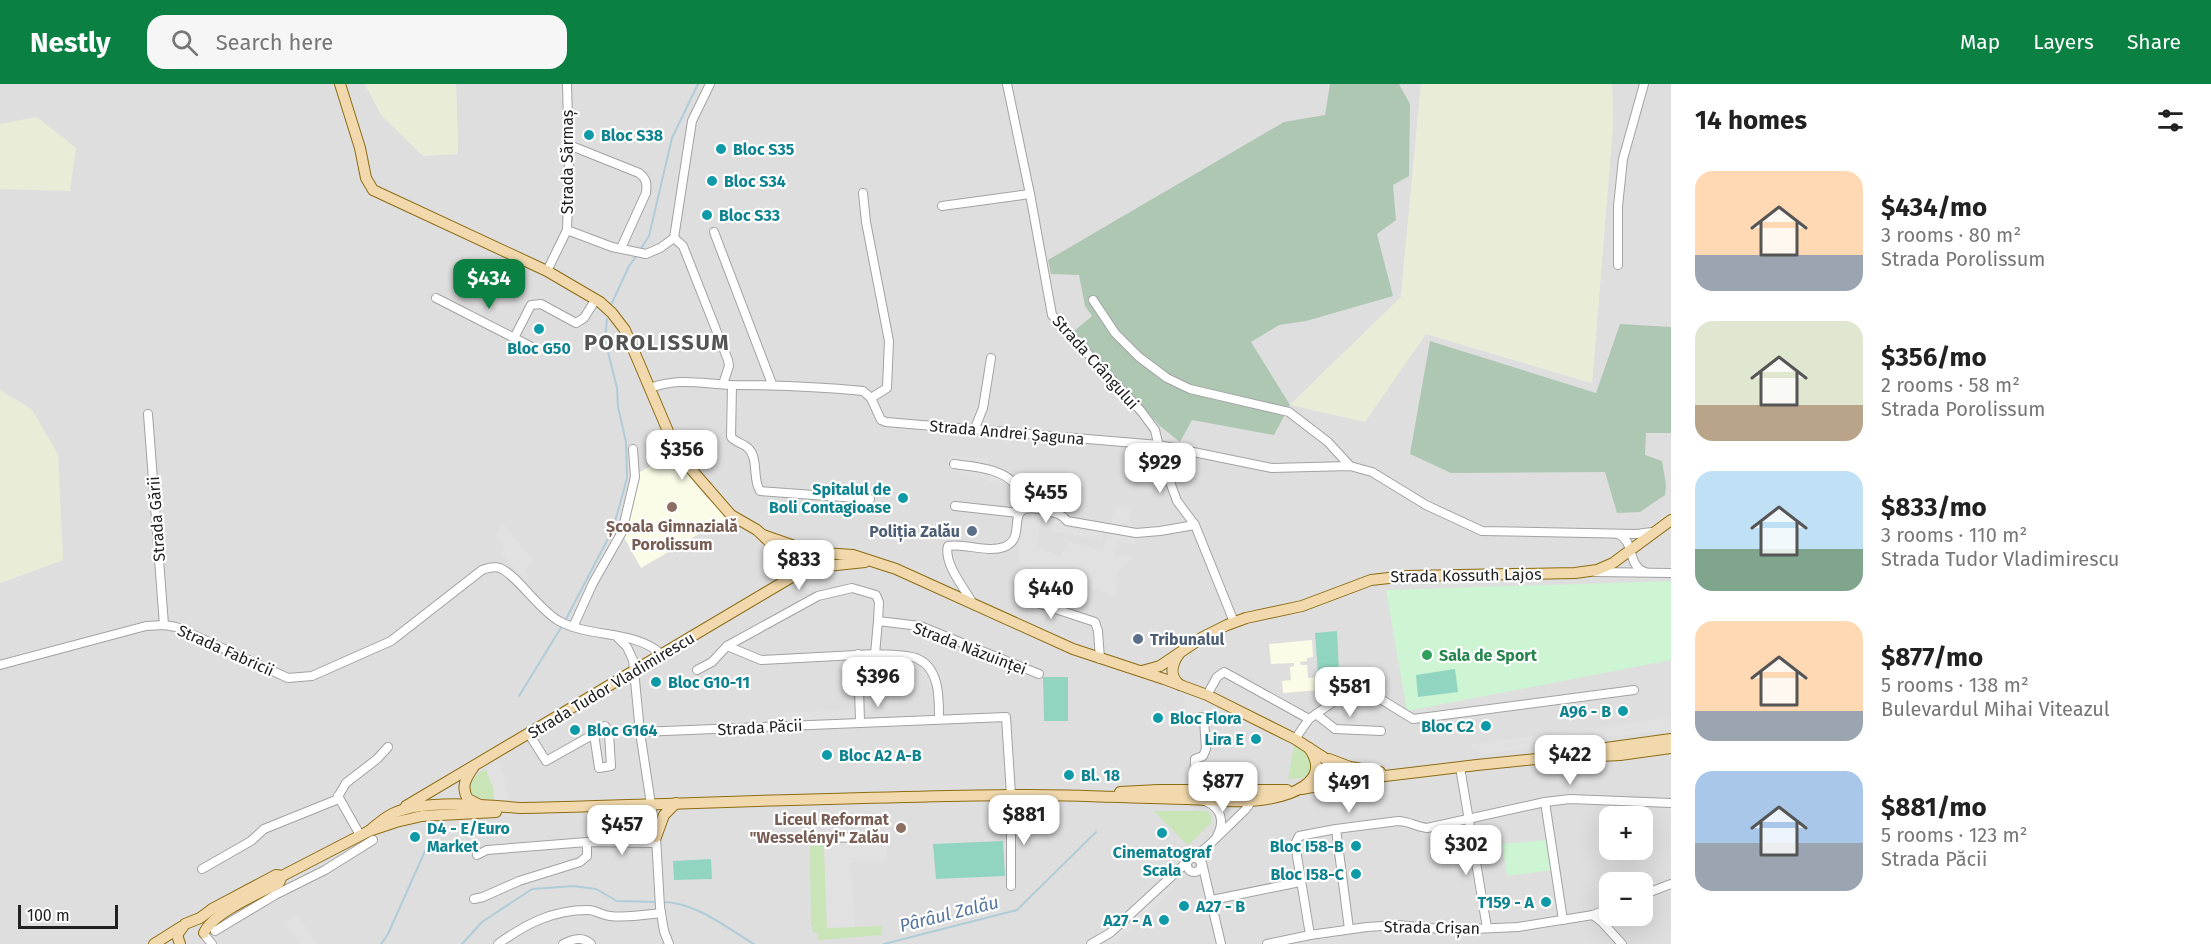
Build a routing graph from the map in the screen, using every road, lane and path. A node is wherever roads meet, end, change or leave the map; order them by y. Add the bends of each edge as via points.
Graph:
1 (340, 84) edge
2 (567, 84) edge
3 (710, 84) edge
4 (1007, 84) edge
5 (1644, 84) edge
6 (569, 145) junction
7 (863, 193) dead end
8 (1030, 194) junction
9 (942, 206) dead end
10 (567, 230) junction
11 (714, 232) dead end
12 (674, 238) junction
13 (621, 249) junction
14 (1618, 265) dead end
15 (547, 271) junction
16 (436, 298) dead end
17 (596, 299) junction
18 (1093, 300) dead end
19 (514, 338) junction
20 (530, 346) dead end
21 (991, 358) dead end
22 (728, 384) junction
23 (772, 384) junction
24 (650, 388) junction
25 (871, 398) junction
26 (148, 414) dead end
27 (975, 428) junction
28 (1159, 445) junction
29 (633, 449) dead end
30 (954, 464) dead end
31 (1350, 466) junction
32 (870, 499) dead end
33 (955, 506) dead end
34 (1027, 507) junction
35 (1019, 513) junction
36 (1671, 520) edge
37 (1195, 525) junction
38 (1655, 531) junction
39 (1618, 534) junction
40 (763, 535) junction
41 (804, 550) junction
42 (1630, 550) junction
43 (789, 559) junction
44 (880, 563) junction
45 (805, 569) junction
46 (1587, 572) junction
47 (1645, 573) junction
48 (1671, 573) edge
49 (777, 585) junction
50 (1019, 597) dead end
51 (973, 604) junction
52 (878, 621) junction
53 (1234, 622) junction
54 (164, 625) junction
55 (570, 626) junction
56 (616, 637) junction
57 (727, 646) junction
58 (1186, 648) junction
59 (660, 653) junction
60 (858, 654) junction
61 (875, 654) junction
62 (1100, 659) junction
63 (1167, 661) junction
64 (0, 664) edge
65 (634, 670) junction
66 (697, 670) dead end
67 (1136, 670) junction
68 (1039, 674) dead end
69 (1164, 679) junction
70 (1181, 685) junction
71 (1634, 690) dead end
72 (1207, 695) junction
73 (1313, 716) junction
74 (1201, 717) dead end
75 (939, 719) junction
76 (860, 722) junction
77 (1381, 731) dead end
78 (640, 732) junction
79 (529, 734) junction
80 (594, 734) dead end
81 (1295, 739) junction
82 (1671, 739) edge
83 (388, 747) dead end
84 (1309, 748) junction
85 (1671, 748) edge
86 (1565, 756) junction
87 (1323, 757) junction
88 (474, 766) junction
89 (1460, 767) junction
90 (1404, 773) junction
91 (1343, 781) junction
92 (445, 784) junction
93 (1194, 789) junction
94 (1303, 789) junction
95 (1098, 795) junction
96 (1250, 795) junction
97 (338, 796) junction
98 (1200, 800) junction
99 (1010, 801) junction
100 (1545, 802) junction
101 (676, 803) junction
102 (1671, 803) edge
103 (651, 804) junction
104 (428, 805) junction
105 (483, 806) junction
106 (519, 808) junction
107 (393, 813) junction
108 (437, 815) junction
109 (410, 818) junction
110 (1470, 819) junction
111 (1336, 829) junction
112 (367, 835) junction
113 (880, 837) dead end
114 (810, 838) dead end
115 (1216, 838) junction
116 (656, 840) junction
117 (587, 842) junction
118 (477, 855) dead end
119 (1194, 864) junction
120 (202, 869) dead end
121 (282, 876) junction
122 (1300, 882) junction
123 (1671, 884) edge
124 (1011, 886) dead end
125 (1653, 891) edge
126 (474, 899) dead end
127 (1212, 900) junction
128 (660, 910) junction
129 (1599, 913) edge
130 (1593, 915) junction
131 (1563, 920) junction
132 (185, 925) junction
133 (1487, 928) junction
134 (1349, 929) junction
135 (1310, 935) junction
136 (206, 936) edge
137 (154, 944) edge
138 (180, 944) edge
139 (212, 944) edge
140 (498, 944) edge
141 (563, 944) edge
142 (591, 944) edge
143 (669, 944) edge
144 (1091, 944) edge
145 (1221, 944) edge
146 (1267, 944) edge
147 (1622, 944) edge

1 - 15 main road via 366,178 373,190
2 - 6 street, Strada Sărmaș
3 - 12 street via 692,121
4 - 8 street, Strada Crângului
5 - 14 street via 1623,159
6 - 10 street, Strada Sărmaș
6 - 13 street via 645,178 646,193
7 - 25 street via 889,341 887,388
8 - 9 street
8 - 28 street, Strada Crângului via 1052,315 1141,411 1155,430
10 - 13 street
10 - 15 street, Strada Sărmaș
11 - 23 street
12 - 13 street via 646,254
12 - 22 street via 683,246 728,360
15 - 17 main road
16 - 19 street
17 - 19 street via 585,318 576,323 541,304 533,304
17 - 24 main road via 624,330
18 - 31 street via 1115,333 1167,378 1190,389 1289,412 1328,442
19 - 20 street
21 - 27 street via 983,408
22 - 23 street
22 - 24 street via 674,381
22 - 32 street via 731,437 753,456 760,491
23 - 25 street via 863,391
24 - 40 main road via 670,436 691,469 731,515
25 - 27 street, Strada Andrei Șaguna via 885,422
26 - 54 street, Strada Gării
27 - 28 street, Strada Andrei Șaguna
28 - 31 street, Strada Andrei Șaguna via 1272,468
28 - 37 street, Strada Crângului via 1177,501
29 - 55 street via 635,477 622,532
30 - 34 street via 1007,477 1016,485
31 - 39 street, Strada Andrei Șaguna via 1372,472 1426,505 1482,531
33 - 35 street
34 - 35 street
34 - 37 street via 1063,515 1067,521 1136,532
35 - 51 street via 1012,544 1001,548 948,546 950,564
36 - 38 main road, Strada Kossuth Lajos
37 - 53 street, Strada Crângului
38 - 39 street, Strada Andrei Șaguna
38 - 42 main road, Strada Kossuth Lajos
39 - 42 street
40 - 41 main road, Strada Tudor Vladimirescu
40 - 43 main road
41 - 43 main road via 793,551
41 - 44 main road, Strada Tudor Vladimirescu via 840,553
41 - 45 main road via 812,562
42 - 46 main road, Strada Kossuth Lajos via 1606,567
42 - 47 street via 1636,567
43 - 45 main road via 795,569
43 - 49 main road
44 - 45 main road, Strada Tudor Vladimirescu via 848,562
44 - 51 main road, Strada Tudor Vladimirescu
45 - 49 main road, Strada Tudor Vladimirescu
46 - 47 street
46 - 53 main road, Strada Kossuth Lajos via 1382,577 1302,606
47 - 48 street
49 - 59 main road, Strada Tudor Vladimirescu
50 - 62 street via 1095,622
51 - 62 main road, Strada Tudor Vladimirescu
52 - 57 street via 876,595 852,588 837,590 818,596
52 - 61 street
52 - 68 street, Strada Năzuinței via 920,626
53 - 58 main road, Strada Kossuth Lajos
54 - 55 street, Strada Fabricii via 288,678 302,678 391,641 482,570 494,567 509,574 543,610
54 - 64 street, Strada Fabricii via 146,626
55 - 56 street, Strada Fabricii
56 - 59 street, Strada Fabricii via 642,642
56 - 65 street via 631,654
57 - 60 street via 761,660
57 - 66 street via 712,662
58 - 63 main road, Strada Kossuth Lajos
58 - 70 main road via 1172,669
59 - 65 main road, Strada Tudor Vladimirescu
60 - 61 street
60 - 76 street
61 - 75 street via 918,658 928,667 939,695
62 - 67 main road, Strada Tudor Vladimirescu
63 - 67 main road, Strada Kossuth Lajos via 1149,670
63 - 69 main road via 1158,671
65 - 78 street
65 - 79 main road, Strada Tudor Vladimirescu
67 - 69 main road, Strada Tudor Vladimirescu
69 - 70 main road, Strada Tudor Vladimirescu
70 - 72 main road, Strada Tudor Vladimirescu
71 - 73 street via 1413,719 1374,695 1336,700
72 - 73 street via 1224,672
72 - 81 main road, Strada Tudor Vladimirescu
73 - 77 street via 1335,729
73 - 81 street
74 - 93 street via 1206,748 1203,756 1195,759
75 - 76 street, Strada Păcii
75 - 99 street, Strada Păcii via 1006,717
76 - 78 street, Strada Păcii
78 - 103 street
79 - 80 street via 546,761
79 - 88 main road, Strada Tudor Vladimirescu
81 - 84 main road, Strada Tudor Vladimirescu
82 - 86 main road
83 - 97 street via 346,783
84 - 87 main road, Strada Tudor Vladimirescu
84 - 94 main road via 1317,764
85 - 86 main road via 1593,757
86 - 89 main road
87 - 90 main road via 1358,769
87 - 91 main road, Strada Tudor Vladimirescu
88 - 92 main road, Strada Tudor Vladimirescu
88 - 105 main road via 464,789 468,799
89 - 90 main road
89 - 110 street
90 - 91 main road
91 - 94 main road
92 - 104 main road, Strada Tudor Vladimirescu
92 - 107 main road, Strada Tudor Vladimirescu
93 - 95 main road
93 - 96 main road
94 - 96 main road via 1286,795
95 - 98 main road
95 - 99 main road
96 - 98 main road
96 - 115 street via 1245,810
97 - 112 street
97 - 120 street via 264,829 251,841
98 - 115 street via 1218,809 1221,825
99 - 101 main road
99 - 124 street
100 - 102 street via 1600,799
100 - 110 street
100 - 131 street
101 - 103 main road
101 - 116 main road via 664,815
103 - 106 main road
103 - 116 street
104 - 105 main road
104 - 107 main road
104 - 108 main road
104 - 109 main road, Strada Tudor Vladimirescu
105 - 106 main road
106 - 108 main road
107 - 112 main road, Strada Tudor Vladimirescu
108 - 109 main road
109 - 112 main road
110 - 111 street via 1427,828 1398,821
110 - 133 street
111 - 122 street via 1299,836 1296,840
111 - 134 street
112 - 121 main road
112 - 136 street via 325,870
113 - 114 street
115 - 119 street
116 - 117 street
116 - 128 street
117 - 118 street via 486,850
117 - 126 street via 587,856 580,862
119 - 127 street via 1207,881
119 - 144 street via 1176,874 1110,933
121 - 132 main road via 276,875
121 - 136 main road via 279,883 219,916 206,927
122 - 127 street
122 - 135 street
123 - 125 street
127 - 145 street
128 - 140 street via 620,917 588,910 563,912 532,921
128 - 143 street
129 - 130 street, Strada Crișan
130 - 131 street, Strada Crișan
130 - 147 street
131 - 133 street, Strada Crișan
132 - 136 main road via 198,925
132 - 137 main road
132 - 138 main road via 177,935
133 - 134 street, Strada Crișan via 1451,930 1398,925
134 - 135 street, Strada Crișan
135 - 146 street, Strada Crișan
136 - 139 street
141 - 142 street via 586,939

